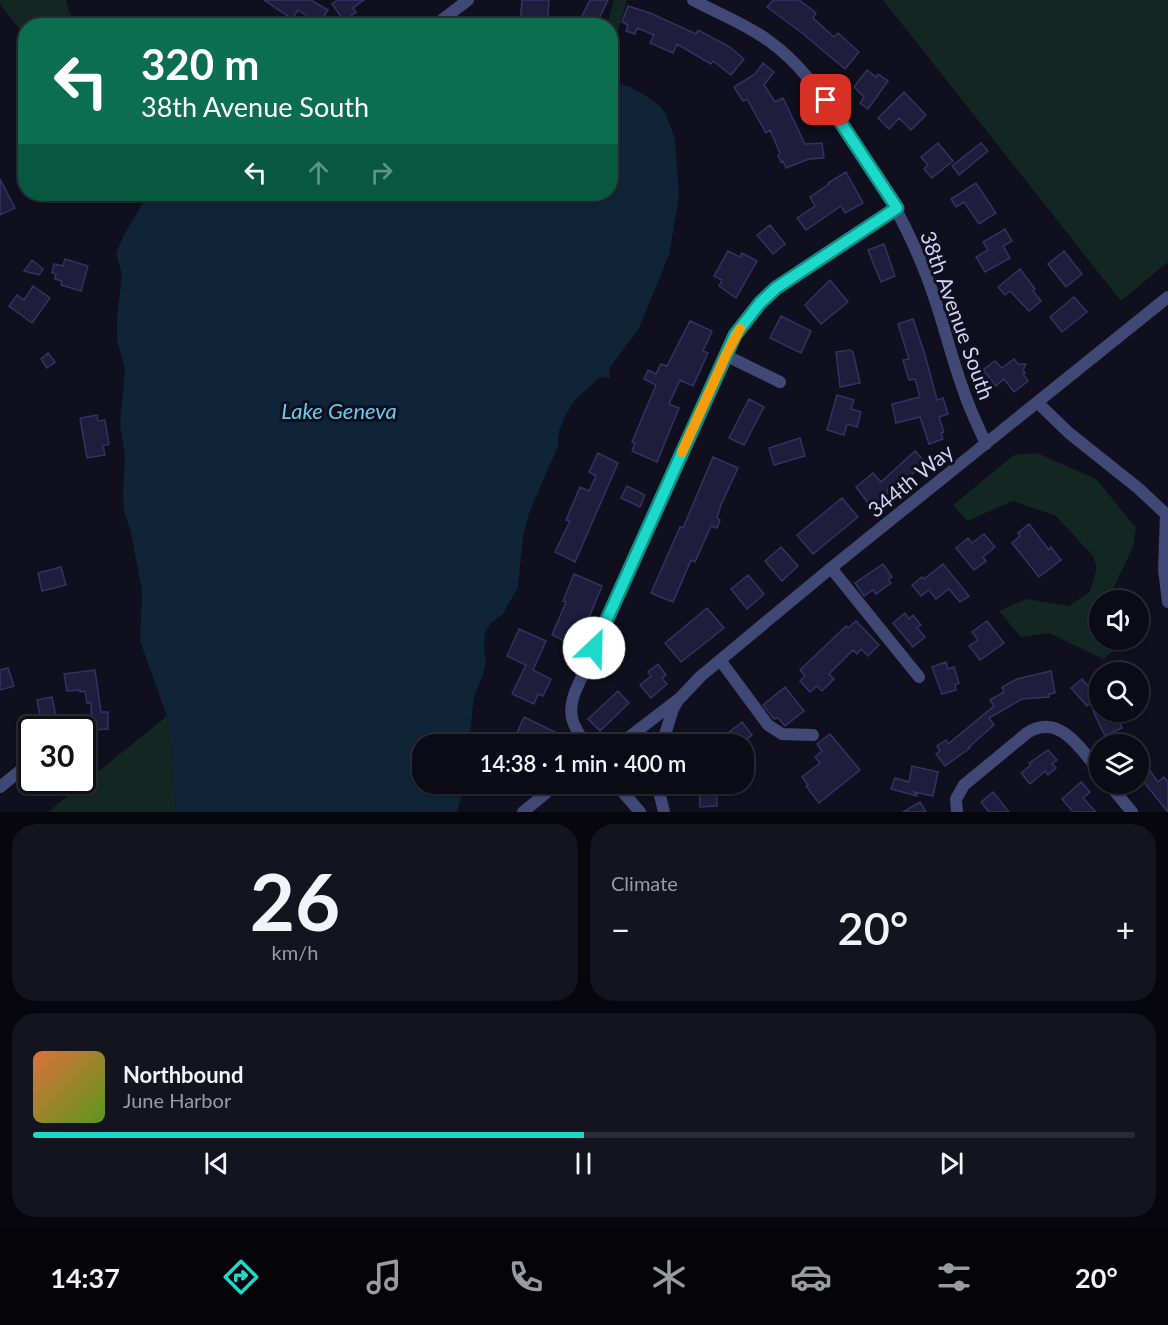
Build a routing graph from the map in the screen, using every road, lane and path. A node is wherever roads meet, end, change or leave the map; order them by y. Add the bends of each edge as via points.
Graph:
1 (468, 0) edge
2 (693, 0) edge
3 (444, 18) edge
4 (897, 208) junction
5 (1168, 297) edge
6 (726, 355) junction
7 (780, 382) dead end
8 (1038, 403) junction
9 (986, 444) junction
10 (1167, 515) edge
11 (831, 568) junction
12 (1168, 602) edge
13 (720, 660) junction
14 (919, 677) dead end
15 (680, 698) junction
16 (580, 734) edge
17 (634, 734) edge
18 (665, 734) edge
19 (813, 735) dead end
20 (1089, 759) edge
21 (18, 772) edge
22 (0, 787) edge
23 (545, 794) edge
24 (624, 794) edge
25 (660, 794) edge
26 (1117, 794) edge
27 (957, 810) edge
28 (524, 812) edge
29 (640, 812) edge
30 (664, 812) edge
31 (1132, 812) edge

1 - 3 street
2 - 4 street, 38th Avenue South via 756,32 794,62 826,100
4 - 6 street via 776,288 747,318
4 - 9 street, 38th Avenue South via 939,309 964,392
5 - 8 street, 344th Way
6 - 7 street
6 - 16 street via 575,692 570,715
8 - 9 street, 344th Way
8 - 10 street
9 - 11 street, 344th Way
10 - 12 street via 1164,570
11 - 13 street, 344th Way
11 - 14 street
13 - 15 street, 344th Way
13 - 19 street via 768,725 782,734
15 - 17 street
15 - 18 street
20 - 27 street via 1059,730 1042,726 1027,733 964,785 957,795
21 - 22 street
23 - 28 street
24 - 29 street
25 - 30 street
26 - 31 street

